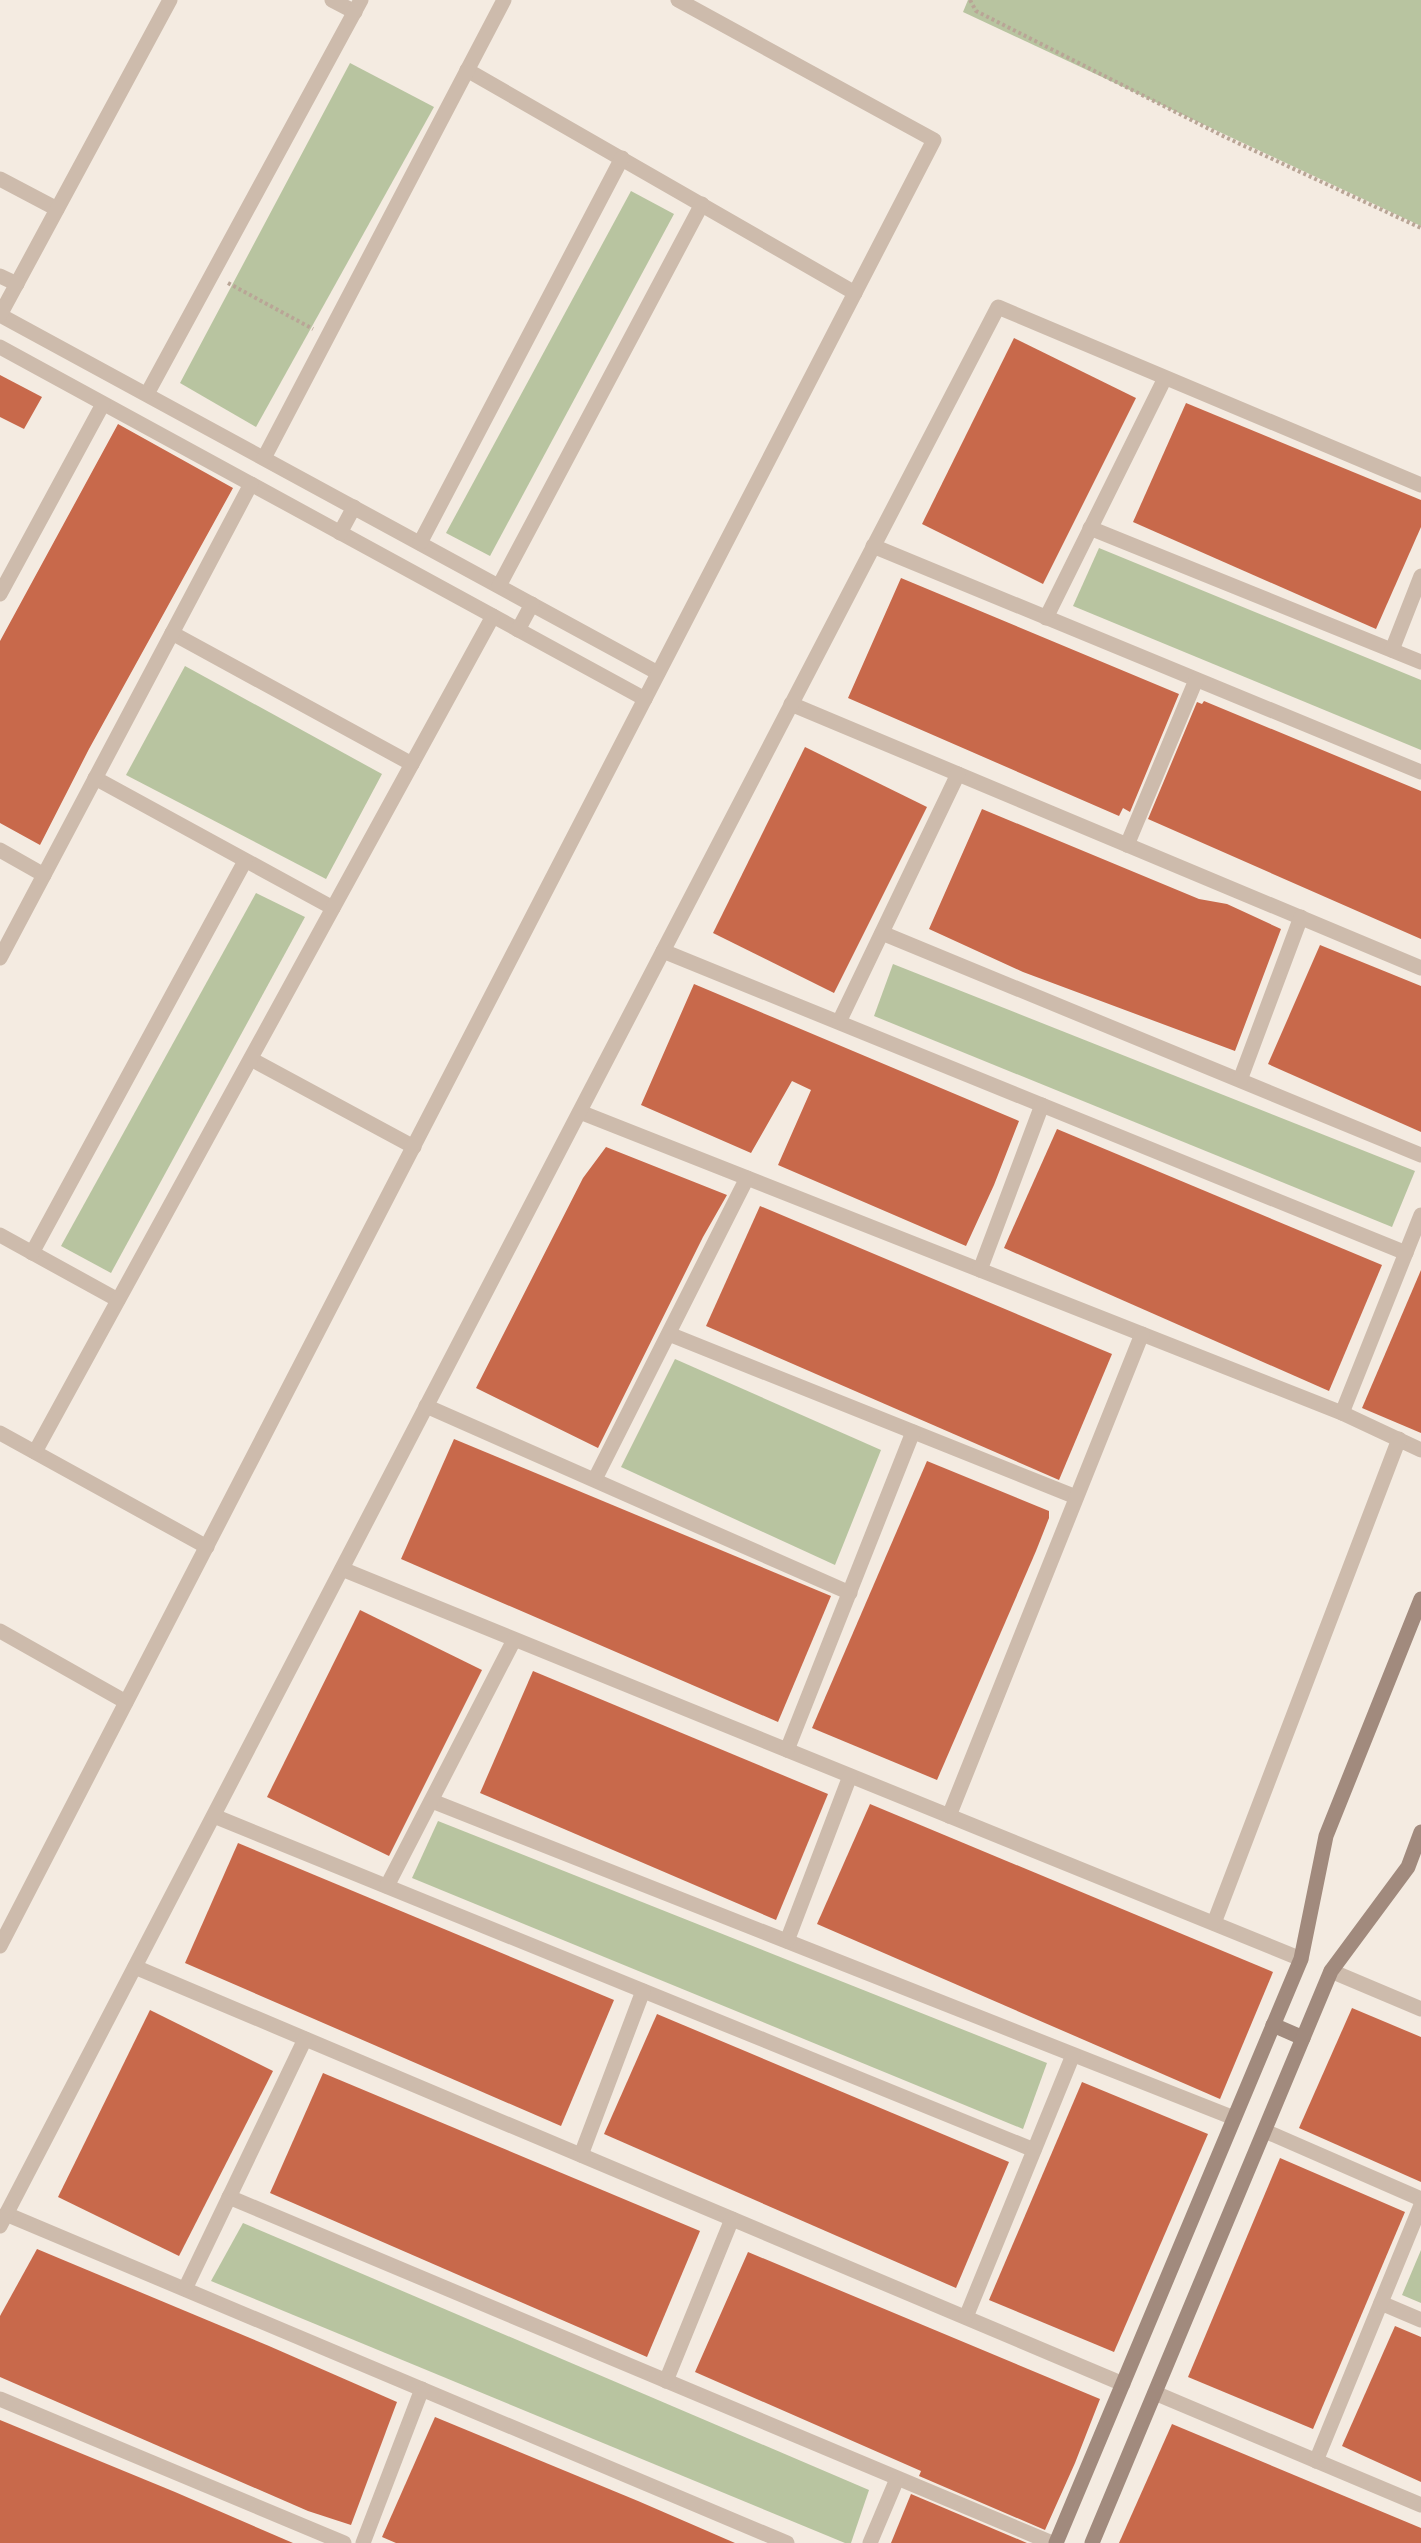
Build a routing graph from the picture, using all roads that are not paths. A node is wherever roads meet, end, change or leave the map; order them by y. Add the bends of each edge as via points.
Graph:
1 (170, 0) edge
2 (333, 0) edge
3 (504, 0) edge
4 (678, 0) edge
5 (358, 6) edge
6 (467, 70) junction
7 (622, 158) junction
8 (0, 179) edge
9 (702, 204) junction
10 (57, 209) junction
11 (0, 276) edge
12 (16, 284) junction
13 (855, 293) junction
14 (0, 315) edge
15 (0, 347) edge
16 (1165, 378) junction
17 (147, 394) junction
18 (103, 404) junction
19 (264, 458) junction
20 (251, 484) junction
21 (1421, 485) edge
22 (354, 507) junction
23 (1090, 528) junction
24 (340, 533) junction
25 (420, 543) junction
26 (873, 546) junction
27 (1421, 576) edge
28 (499, 586) junction
29 (0, 594) edge
30 (531, 604) junction
31 (493, 616) junction
32 (1046, 618) junction
33 (518, 630) junction
34 (172, 633) junction
35 (1392, 650) junction
36 (1421, 662) edge
37 (658, 673) junction
38 (1196, 680) junction
39 (645, 699) junction
40 (791, 704) junction
41 (412, 764) junction
42 (1421, 772) edge
43 (958, 774) junction
44 (95, 778) junction
45 (1127, 845) junction
46 (0, 850) edge
47 (245, 861) junction
48 (44, 875) junction
49 (333, 908) junction
50 (1301, 917) junction
51 (882, 933) junction
52 (663, 951) junction
53 (0, 958) edge
54 (1421, 968) edge
55 (839, 1022) junction
56 (251, 1059) junction
57 (1239, 1080) junction
58 (1042, 1105) junction
59 (580, 1112) junction
60 (414, 1147) junction
61 (1421, 1155) edge
62 (747, 1178) junction
63 (1421, 1215) edge
64 (0, 1235) edge
65 (32, 1253) junction
66 (1406, 1253) junction
67 (980, 1270) junction
68 (118, 1300) junction
69 (669, 1334) junction
70 (1142, 1334) junction
71 (426, 1406) junction
72 (1342, 1413) junction
73 (913, 1432) junction
74 (0, 1433) edge
75 (1399, 1440) junction
76 (1421, 1450) edge
77 (35, 1452) junction
78 (595, 1479) junction
79 (1076, 1497) junction
80 (207, 1547) junction
81 (342, 1569) junction
82 (850, 1593) junction
83 (1421, 1599) edge
84 (0, 1631) edge
85 (514, 1640) junction
86 (126, 1701) junction
87 (787, 1750) junction
88 (850, 1776) junction
89 (432, 1801) junction
90 (214, 1816) junction
91 (949, 1816) junction
92 (1421, 1832) edge
93 (387, 1886) junction
94 (1214, 1923) junction
95 (787, 1941) junction
96 (0, 1946) edge
97 (1301, 1959) junction
98 (135, 1967) junction
99 (1331, 1971) junction
100 (643, 1991) junction
101 (1421, 2009) edge
102 (1273, 2025) junction
103 (1304, 2038) junction
104 (305, 2039) junction
105 (1073, 2055) junction
106 (1234, 2118) junction
107 (1265, 2131) junction
108 (1034, 2150) junction
109 (581, 2155) junction
110 (229, 2197) junction
111 (1421, 2199) edge
112 (1421, 2205) edge
113 (732, 2219) junction
114 (3, 2220) edge
115 (184, 2289) junction
116 (1381, 2303) junction
117 (966, 2318) junction
118 (1421, 2320) edge
119 (666, 2381) junction
120 (1123, 2384) junction
121 (422, 2389) junction
122 (1155, 2393) junction
123 (0, 2399) edge
124 (1316, 2461) junction
125 (897, 2479) junction
126 (1421, 2505) edge
127 (344, 2543) edge
128 (363, 2543) edge
129 (787, 2543) edge
130 (870, 2543) edge
131 (1054, 2543) edge
132 (1092, 2543) edge

1 - 10 street
2 - 5 street
3 - 6 street
4 - 13 street via 934,140
5 - 17 street
6 - 7 street
6 - 19 street
7 - 9 street
7 - 25 street
8 - 10 street
9 - 13 street
9 - 28 street
10 - 12 street
11 - 12 street
12 - 14 street
13 - 37 street
14 - 17 street
15 - 18 street
16 - 21 street
16 - 23 street
16 - 26 street via 998,307
17 - 19 street
18 - 20 street
18 - 29 street
19 - 22 street
20 - 24 street
20 - 34 street
22 - 24 street
22 - 25 street
23 - 32 street
23 - 35 street
24 - 31 street
25 - 28 street
26 - 32 street
26 - 40 street
27 - 35 street
28 - 30 street
30 - 33 street
30 - 37 street
31 - 33 street
31 - 41 street
32 - 38 street
33 - 39 street
34 - 41 street
34 - 44 street
35 - 36 street
37 - 39 street
38 - 42 street
38 - 45 street
39 - 60 street
40 - 43 street
40 - 52 street
41 - 49 street
43 - 45 street
43 - 51 street
44 - 47 street
44 - 48 street
45 - 50 street
46 - 48 street
47 - 49 street
47 - 65 street
48 - 53 street
49 - 56 street
50 - 54 street
50 - 57 street
51 - 55 street
51 - 57 street
52 - 55 street
52 - 59 street
55 - 58 street
56 - 60 street
56 - 68 street
57 - 61 street
58 - 66 street
58 - 67 street
59 - 62 street
59 - 71 street
60 - 80 street
62 - 67 street
62 - 69 street
63 - 66 street
64 - 65 street
65 - 68 street
66 - 72 street
67 - 70 street
68 - 77 street
69 - 73 street
69 - 78 street
70 - 72 street
70 - 79 street
71 - 78 street
71 - 81 street
72 - 75 street
73 - 79 street
73 - 82 street
74 - 77 street
75 - 76 street
75 - 94 street
77 - 80 street
78 - 82 street
79 - 91 street
80 - 86 street
81 - 85 street
81 - 90 street
82 - 87 street
83 - 97 street via 1326,1836
84 - 86 street
85 - 87 street
85 - 89 street
86 - 96 street
87 - 88 street
88 - 91 street
88 - 95 street
89 - 93 street
89 - 95 street
90 - 93 street
90 - 98 street
91 - 94 street
92 - 99 street via 1408,1867
93 - 100 street
94 - 97 street
95 - 105 street
97 - 102 street
98 - 104 street
98 - 114 street
99 - 101 street
99 - 103 street
100 - 108 street
100 - 109 street
102 - 103 street
102 - 106 street
103 - 107 street
104 - 109 street
104 - 110 street
105 - 106 street
105 - 108 street
106 - 120 street
107 - 111 street
107 - 122 street
108 - 117 street
109 - 113 street
110 - 115 street
110 - 119 street
112 - 116 street
113 - 117 street
113 - 119 street
114 - 115 street
115 - 121 street
116 - 118 street
116 - 124 street
117 - 120 street
119 - 125 street
120 - 131 street
121 - 128 street
121 - 129 street
122 - 124 street
122 - 132 street
123 - 127 street
124 - 126 street
125 - 130 street
125 - 131 street

